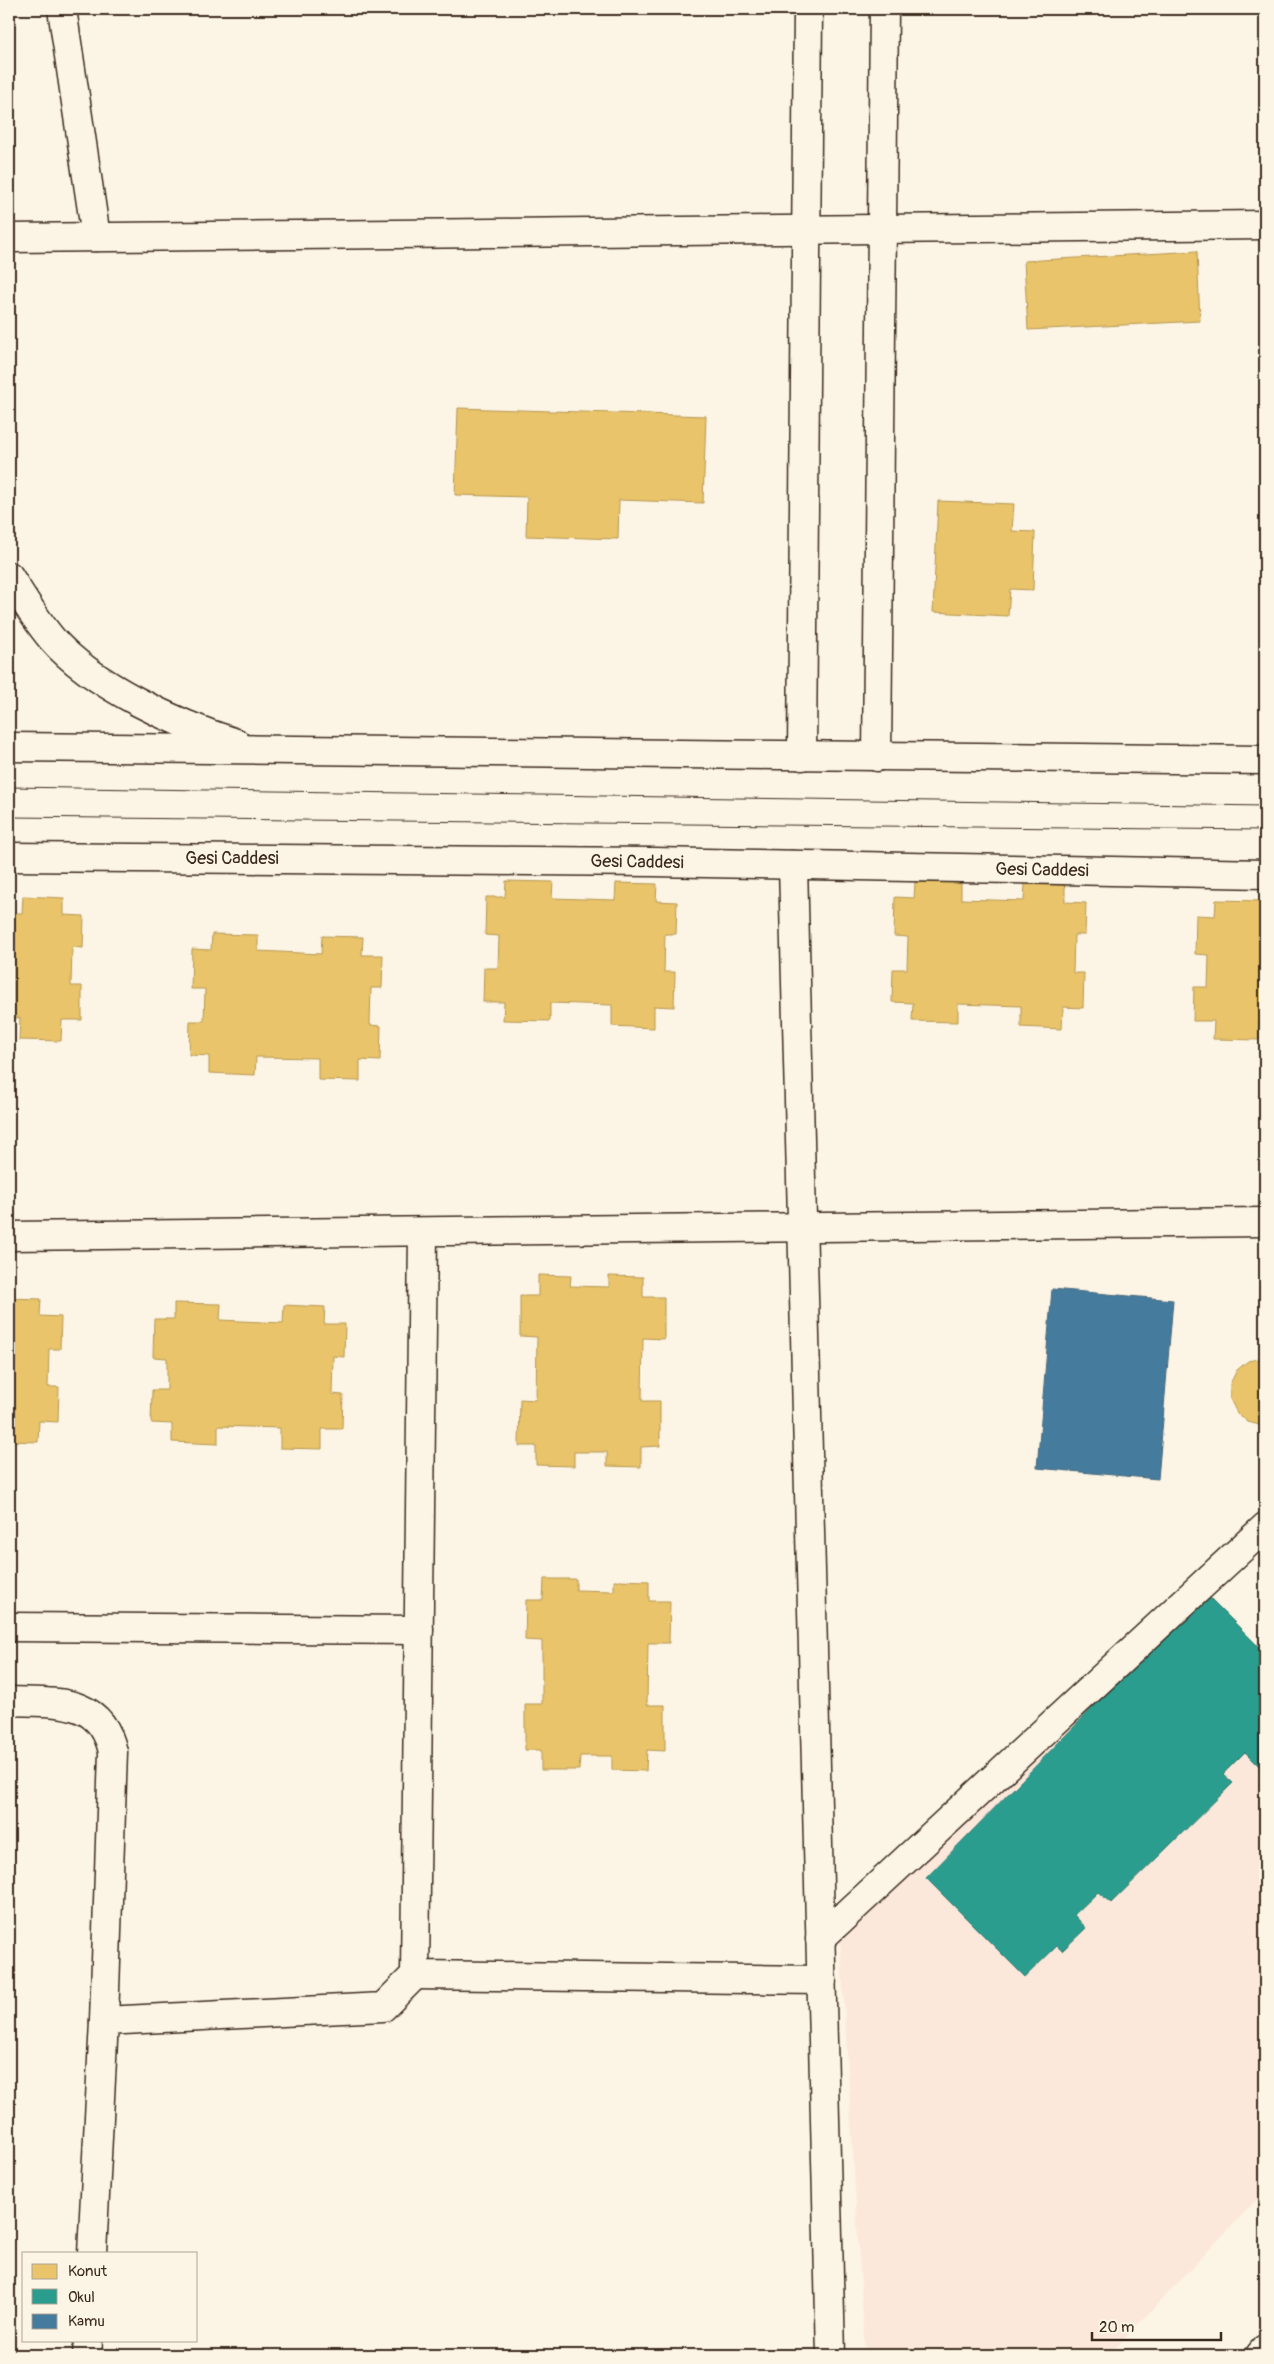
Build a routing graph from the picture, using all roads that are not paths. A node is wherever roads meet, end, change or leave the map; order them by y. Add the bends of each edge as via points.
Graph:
1 (62, 9) edge
2 (808, 9) edge
3 (884, 9) edge
4 (1265, 225) edge
5 (806, 229) junction
6 (882, 229) junction
7 (96, 237) junction
8 (9, 238) edge
9 (9, 576) edge
10 (9, 746) edge
11 (259, 751) junction
12 (802, 756) junction
13 (877, 757) junction
14 (1265, 760) edge
15 (9, 857) edge
16 (793, 865) junction
17 (1265, 874) edge
18 (1265, 1222) edge
19 (802, 1227) junction
20 (424, 1232) junction
21 (9, 1236) edge
22 (1265, 1527) edge
23 (9, 1627) edge
24 (419, 1630) junction
25 (9, 1702) edge
26 (820, 1939) junction
27 (415, 1975) junction
28 (822, 1980) junction
29 (104, 2021) junction
30 (92, 2252) edge
31 (88, 2342) edge
32 (1265, 2349) edge
33 (87, 2355) edge
34 (831, 2355) edge
35 (1260, 2355) edge

1 - 7 main road
2 - 5 main road
3 - 6 main road
4 - 6 main road
5 - 6 main road
5 - 7 main road
5 - 12 main road
6 - 13 main road
7 - 8 main road
9 - 11 main road via 52,639 77,663 136,701 217,737
10 - 11 main road
11 - 12 main road
12 - 13 main road
13 - 14 main road
15 - 16 main road, Gesi Caddesi
16 - 17 main road, Gesi Caddesi
16 - 19 main road
18 - 19 main road
19 - 20 main road
19 - 26 main road
20 - 21 main road
20 - 24 main road
22 - 26 main road
23 - 24 main road
24 - 27 main road
25 - 29 main road via 68,1703 81,1708 105,1727 110,1739 113,1752
26 - 28 main road
27 - 28 main road
27 - 29 main road via 384,2007
28 - 34 main road
29 - 30 main road
31 - 33 main road
32 - 35 main road

